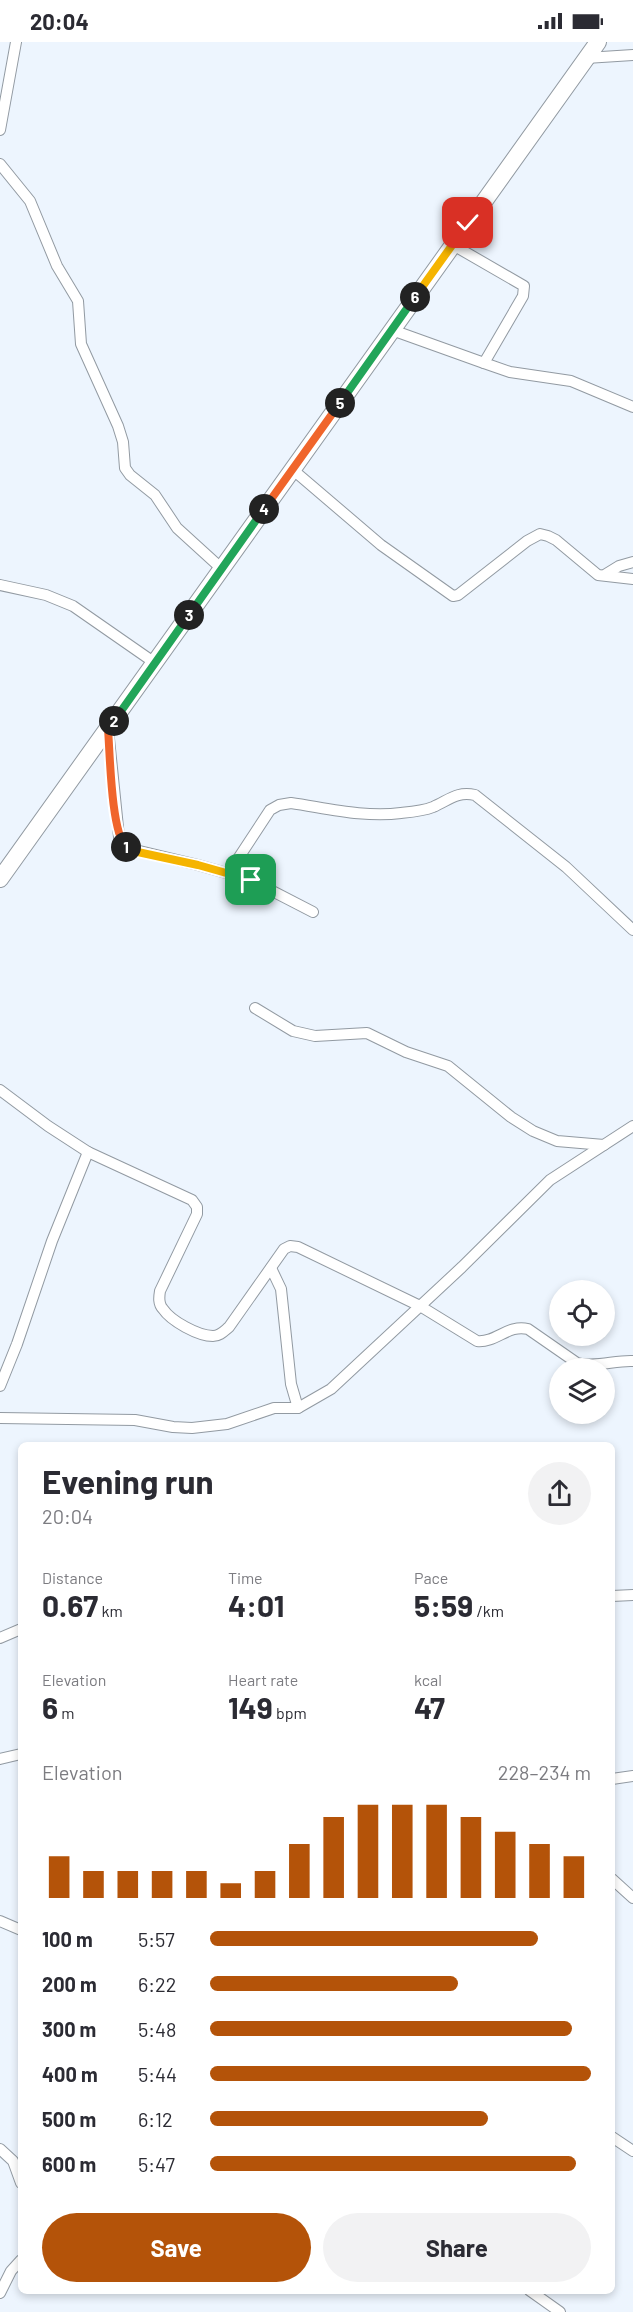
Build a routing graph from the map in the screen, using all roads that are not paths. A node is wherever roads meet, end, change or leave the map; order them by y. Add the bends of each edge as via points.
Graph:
1 (16, 42) edge
2 (598, 42) edge
3 (633, 55) edge
4 (586, 58) junction
5 (0, 130) edge
6 (0, 164) edge
7 (453, 245) junction
8 (392, 330) junction
9 (484, 363) junction
10 (633, 406) edge
11 (292, 469) junction
12 (633, 562) edge
13 (222, 569) junction
14 (605, 574) junction
15 (633, 579) edge
16 (0, 585) edge
17 (155, 663) junction
18 (108, 729) junction
19 (228, 874) junction
20 (0, 879) edge
21 (313, 912) dead end
22 (633, 930) edge
23 (255, 1008) dead end
24 (0, 1090) edge
25 (633, 1126) edge
26 (604, 1145) junction
27 (88, 1152) junction
28 (271, 1268) junction
29 (420, 1306) junction
30 (633, 1361) edge
31 (0, 1386) edge
32 (298, 1408) junction
33 (0, 1418) edge
34 (633, 1595) edge
35 (615, 1596) edge
36 (18, 1630) edge
37 (0, 1638) edge
38 (18, 1755) edge
39 (0, 1759) edge
40 (633, 1776) edge
41 (615, 1779) edge
42 (615, 1882) edge
43 (633, 1898) edge
44 (0, 1921) edge
45 (18, 1929) edge
46 (615, 2139) edge
47 (0, 2149) edge
48 (633, 2151) edge
49 (18, 2175) edge
50 (18, 2263) edge
51 (0, 2293) edge
52 (535, 2294) edge
53 (560, 2312) edge

1 - 5 street
2 - 4 main road
3 - 4 street
4 - 7 main road
6 - 13 street via 30,201 57,267 78,301 81,344 118,426 125,468 155,495 183,535
7 - 8 main road
7 - 9 street via 524,286 523,296
8 - 9 street
8 - 11 main road
9 - 10 street via 510,372 572,381
11 - 13 main road
11 - 14 street via 381,545 453,596 540,534 556,540 592,572
12 - 14 street
13 - 17 main road
14 - 15 street
16 - 17 street via 73,606
17 - 18 main road
18 - 19 street via 119,837 123,844 133,851
18 - 20 main road
19 - 21 street via 251,880
19 - 22 street via 270,810 279,805 399,813 431,808 466,793 475,795 566,867
23 - 26 street via 293,1031 315,1036 367,1033 448,1066 533,1131 557,1140
24 - 27 street
25 - 26 street
26 - 29 street via 550,1180
27 - 28 street via 192,1200 197,1206 197,1214 159,1291 162,1309 185,1327 212,1336 222,1334
27 - 31 street
28 - 29 street via 284,1250 298,1247
28 - 32 street via 281,1289 291,1384
29 - 30 street via 477,1341 485,1342 510,1329 523,1328 577,1363
29 - 32 street via 331,1389
32 - 33 street via 274,1408 227,1424 192,1428 135,1420
34 - 35 street
36 - 37 street
38 - 39 street
40 - 41 street
42 - 43 street
44 - 45 street
46 - 48 street
47 - 49 street via 13,2161
50 - 51 street
52 - 53 street

